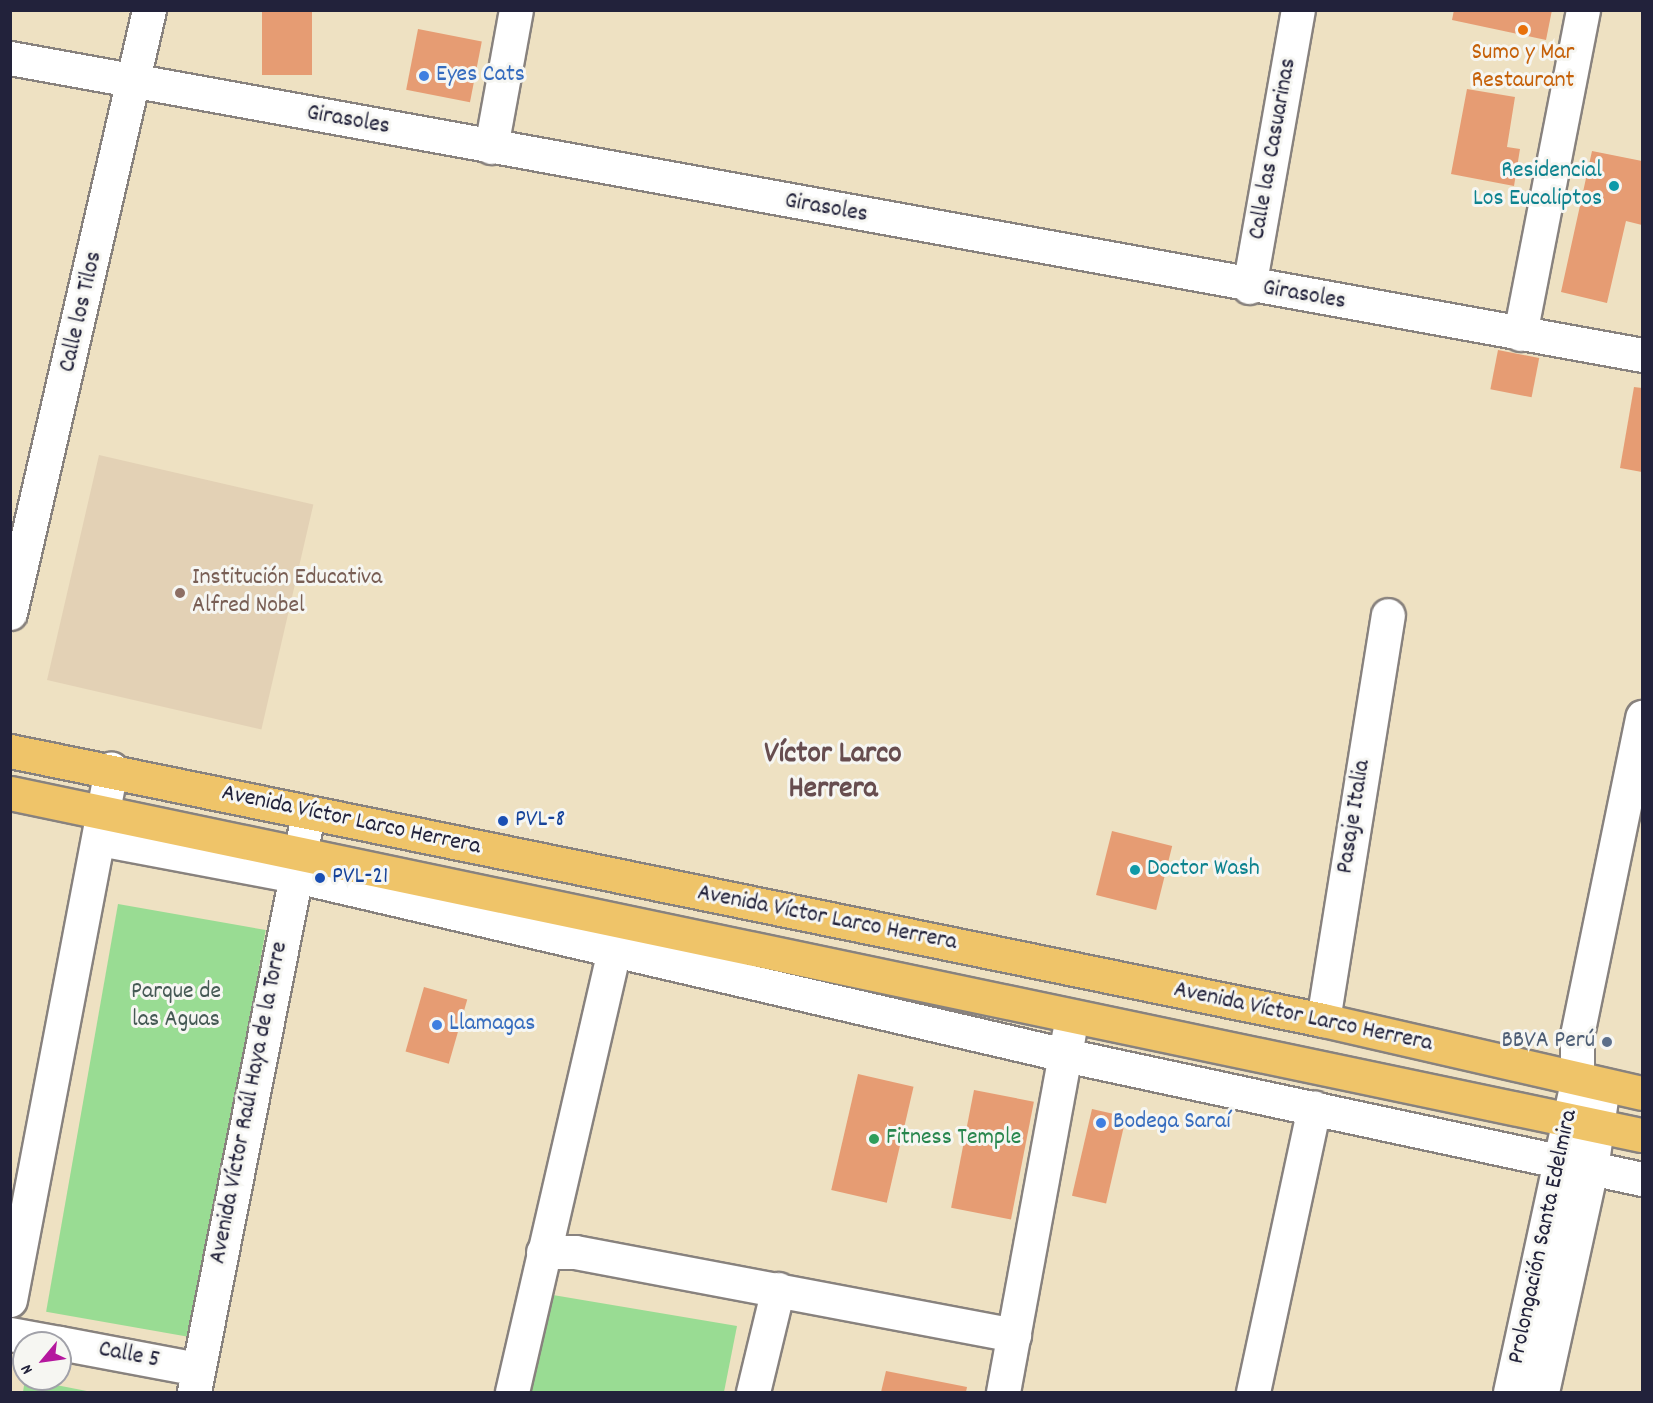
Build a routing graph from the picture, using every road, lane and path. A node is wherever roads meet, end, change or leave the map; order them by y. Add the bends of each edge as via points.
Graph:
1 (149, 10) edge
2 (516, 10) edge
3 (1298, 10) edge
4 (1583, 10) edge
5 (10, 58) edge
6 (134, 83) junction
7 (491, 147) junction
8 (1249, 286) junction
9 (1520, 334) junction
10 (1642, 355) edge
11 (10, 613) edge
12 (1388, 615) dead end
13 (1642, 717) edge
14 (10, 750) edge
15 (111, 770) junction
16 (10, 793) edge
17 (308, 814) junction
18 (102, 826) junction
19 (297, 866) junction
20 (614, 950) junction
21 (1072, 1016) junction
22 (1323, 1020) junction
23 (1065, 1055) junction
24 (1590, 1083) junction
25 (1642, 1093) edge
26 (1314, 1107) junction
27 (1582, 1124) junction
28 (1642, 1135) edge
29 (1576, 1166) junction
30 (1642, 1179) edge
31 (543, 1252) junction
32 (778, 1288) junction
33 (10, 1300) edge
34 (1014, 1335) junction
35 (72, 1347) edge
36 (195, 1381) edge
37 (512, 1392) edge
38 (753, 1392) edge
39 (1003, 1392) edge
40 (1253, 1392) edge
41 (1510, 1392) edge
42 (1542, 1392) edge

1 - 6 street, Calle los Tilos
2 - 7 street
3 - 8 street, Calle las Casuarinas
4 - 9 street
5 - 6 street, Girasoles
6 - 7 street, Girasoles
6 - 11 street, Calle los Tilos
7 - 8 street, Girasoles
8 - 9 street, Girasoles
9 - 10 street, Girasoles
12 - 22 street, Pasaje Italia
13 - 24 street, Prolongación Santa Edelmira via 1577,1035
14 - 15 main road, Avenida Víctor Larco Herrera
15 - 17 main road, Avenida Víctor Larco Herrera
15 - 18 street
16 - 18 main road, Avenida Víctor Larco Herrera
17 - 19 street, Avenida Víctor Raúl Haya de la Torre
17 - 22 main road, Avenida Víctor Larco Herrera
18 - 19 main road, Avenida Víctor Larco Herrera
18 - 33 street
19 - 20 street, Avenida Víctor Larco Herrera
19 - 21 main road, Avenida Víctor Larco Herrera
19 - 36 street, Avenida Víctor Raúl Haya de la Torre
20 - 23 street, Avenida Víctor Larco Herrera
20 - 31 street
21 - 23 street
21 - 27 main road, Avenida Víctor Larco Herrera
22 - 24 main road, Avenida Víctor Larco Herrera
23 - 26 street, Avenida Víctor Larco Herrera
23 - 34 street
24 - 25 main road, Avenida Víctor Larco Herrera
24 - 27 street, Prolongación Santa Edelmira
26 - 29 street, Avenida Víctor Larco Herrera
26 - 40 street
27 - 28 main road, Avenida Víctor Larco Herrera
27 - 29 street, Prolongación Santa Edelmira
29 - 30 street, Avenida Víctor Larco Herrera
29 - 41 street, Prolongación Santa Edelmira
29 - 42 street, Prolongación Santa Edelmira
31 - 32 street via 575,1252
31 - 37 street
32 - 34 street
32 - 38 street
34 - 39 street
35 - 36 street, Calle 5

